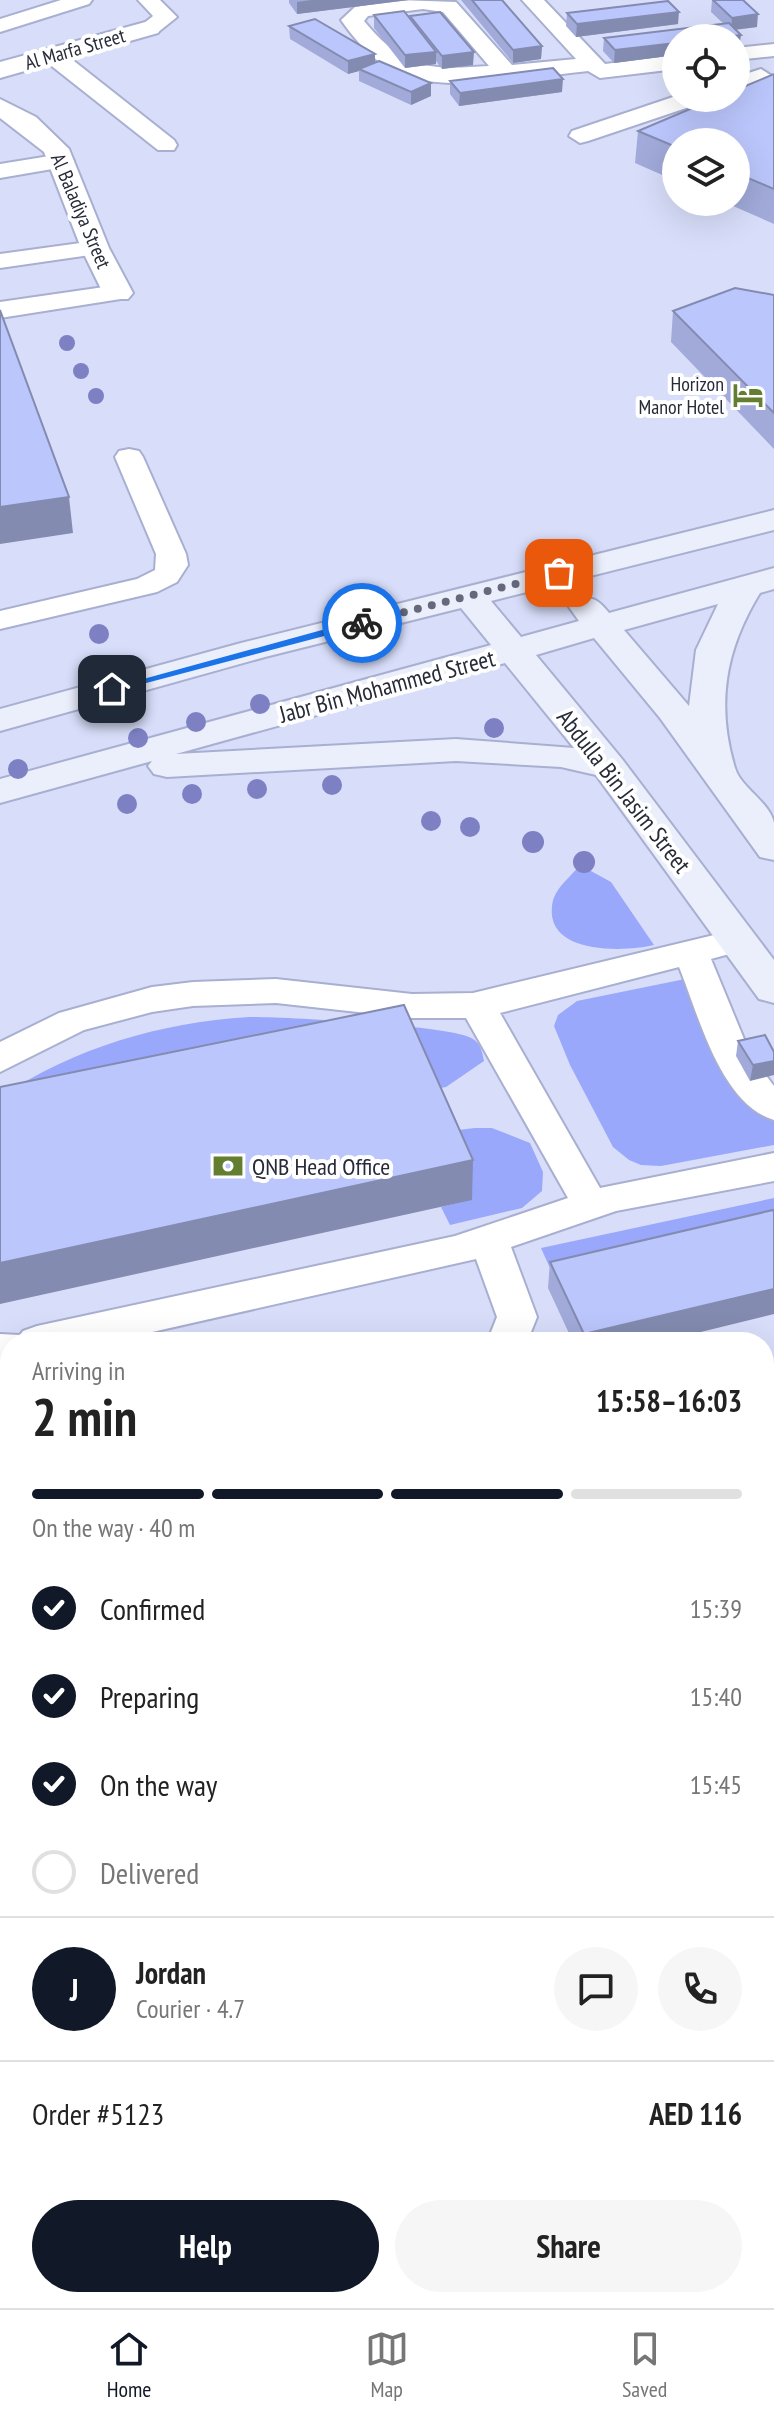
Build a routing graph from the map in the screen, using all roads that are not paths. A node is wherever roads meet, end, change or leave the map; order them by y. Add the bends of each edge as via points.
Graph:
1 (82, 0) edge
2 (148, 0) edge
3 (533, 0) edge
4 (0, 26) edge
5 (149, 28) joint
6 (774, 50) edge
7 (750, 53) edge
8 (52, 55) junction
9 (662, 63) edge
10 (595, 67) junction
11 (0, 70) edge
12 (506, 72) junction
13 (761, 76) edge
14 (750, 80) edge
15 (0, 107) edge
16 (662, 108) edge
17 (659, 109) junction
18 (580, 136) dead end
19 (166, 145) dead end
20 (62, 161) junction
21 (0, 171) edge
22 (95, 248) junction
23 (0, 261) edge
24 (118, 293) joint
25 (1, 307) edge
26 (129, 457) dead end
27 (774, 520) edge
28 (559, 573) junction
29 (760, 581) edge
30 (469, 596) junction
31 (0, 620) edge
32 (601, 625) junction
33 (513, 652) junction
34 (0, 720) edge
35 (609, 767) junction
36 (73, 772) junction
37 (721, 777) junction
38 (0, 791) edge
39 (774, 848) edge
40 (739, 940) junction
41 (691, 952) junction
42 (774, 989) edge
43 (477, 1005) junction
44 (0, 1059) edge
45 (774, 1107) edge
46 (774, 1167) edge
47 (591, 1205) junction
48 (488, 1239) junction
49 (83, 1332) edge
50 (511, 1332) edge

1 - 4 lane
2 - 5 lane via 166,17
3 - 10 lane
5 - 8 street, Al Marfa Street
6 - 7 lane
8 - 11 street, Al Marfa Street
8 - 19 lane
9 - 10 lane
10 - 12 lane
10 - 17 lane
12 - 12 lane via 412,73 393,63 352,20 373,8 442,3
13 - 14 lane
15 - 20 street, Al Baladiya Street via 43,136
16 - 17 lane
17 - 18 lane
20 - 21 lane
20 - 22 street, Al Baladiya Street
22 - 23 lane
22 - 24 street, Al Baladiya Street
24 - 25 lane
26 - 31 lane via 171,554 167,576 147,586
27 - 28 street
28 - 30 street
28 - 32 street
29 - 32 street, Jabr Bin Mohammed Street
29 - 37 street via 720,626 709,664 706,724
30 - 33 street, Abdulla Bin Jasim Street
30 - 34 street
32 - 33 street, Jabr Bin Mohammed Street
32 - 37 street
33 - 35 street, Abdulla Bin Jasim Street
33 - 36 street, Jabr Bin Mohammed Street
35 - 36 street via 561,756 456,750
35 - 40 street, Abdulla Bin Jasim Street
36 - 38 street, Jabr Bin Mohammed Street
37 - 39 street
40 - 41 lane
40 - 42 street, Abdulla Bin Jasim Street
41 - 43 lane
41 - 45 lane via 732,1055 748,1082
43 - 44 lane via 413,1008 318,994 190,993 65,1026
43 - 47 lane
46 - 47 lane
47 - 48 lane
48 - 49 lane via 450,1252
48 - 50 lane via 517,1317

